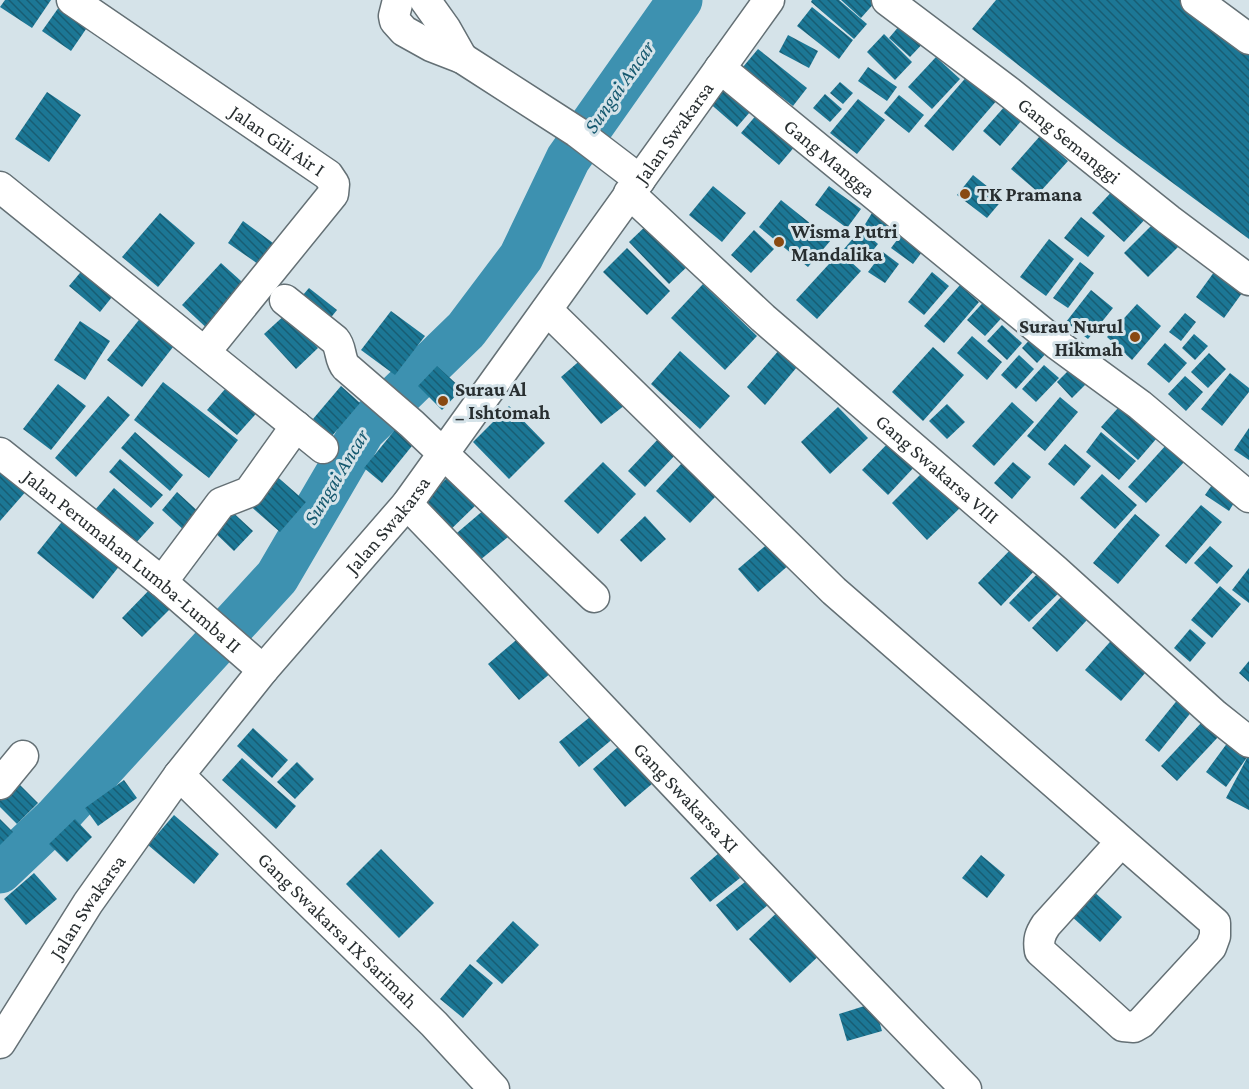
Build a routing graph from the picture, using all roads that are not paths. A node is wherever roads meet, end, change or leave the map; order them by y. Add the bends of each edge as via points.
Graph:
1 (72, 0) edge
2 (398, 0) edge
3 (425, 0) edge
4 (769, 0) edge
5 (887, 0) edge
6 (1196, 0) edge
7 (1249, 39) edge
8 (462, 58) junction
9 (720, 68) junction
10 (630, 180) junction
11 (0, 187) edge
12 (1249, 280) edge
13 (285, 300) dead end
14 (547, 310) junction
15 (205, 352) junction
16 (296, 426) junction
17 (323, 448) dead end
18 (0, 453) edge
19 (443, 454) junction
20 (1249, 497) edge
21 (407, 504) junction
22 (162, 582) junction
23 (594, 597) dead end
24 (258, 666) junction
25 (1249, 742) edge
26 (23, 756) dead end
27 (179, 775) junction
28 (0, 784) edge
29 (1121, 842) junction
30 (0, 1043) edge
31 (494, 1089) edge
32 (966, 1089) edge

1 - 15 street, Jalan Gili Air I via 328,175 334,184 333,194
2 - 8 street, Gang Swakarsa VIII via 394,16 404,31
3 - 8 street
4 - 9 street, Jalan Swakarsa
5 - 12 street, Gang Semanggi
6 - 7 street
8 - 10 street, Gang Swakarsa VIII via 577,132
9 - 10 street, Jalan Swakarsa
9 - 20 street, Gang Mangga
10 - 14 street, Jalan Swakarsa
10 - 25 street, Gang Swakarsa VIII via 763,318
11 - 15 street
13 - 19 street via 335,340 343,363
14 - 19 street, Jalan Swakarsa
14 - 29 street via 834,591
15 - 16 street
16 - 17 street
16 - 22 street via 249,492 221,503
18 - 22 street, Jalan Perumahan Lumba-Lumba II
19 - 21 street, Jalan Swakarsa
19 - 23 street
21 - 24 street, Jalan Swakarsa
21 - 32 street, Gang Swakarsa XI
22 - 24 street, Jalan Perumahan Lumba-Lumba II
24 - 27 street, Jalan Swakarsa
26 - 28 street
27 - 30 street, Jalan Swakarsa via 88,903
27 - 31 street, Gang Swakarsa IX Sarimah
29 - 29 street via 1215,923 1211,947 1134,1027 1123,1026 1040,951 1038,941 1046,925

